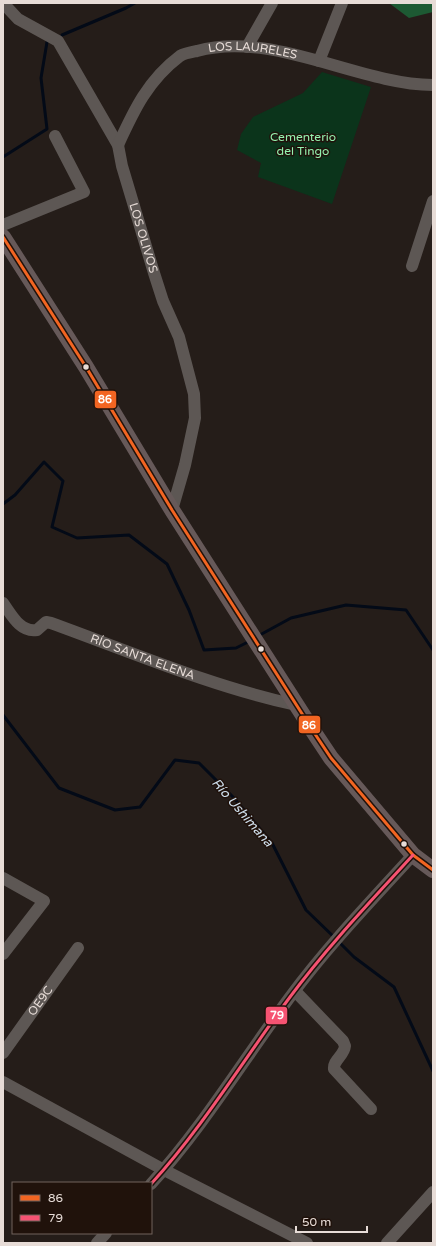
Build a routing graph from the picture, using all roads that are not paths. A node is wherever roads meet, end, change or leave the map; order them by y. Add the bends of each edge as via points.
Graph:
1 (3, 3) edge
2 (272, 3) edge
3 (342, 3) edge
4 (247, 47) junction
5 (319, 61) junction
6 (433, 84) edge
7 (55, 136) dead end
8 (118, 145) junction
9 (433, 201) edge
10 (3, 225) edge
11 (3, 237) edge
12 (412, 266) dead end
13 (172, 510) junction
14 (3, 603) edge
15 (296, 704) junction
16 (413, 855) junction
17 (433, 870) edge
18 (3, 878) edge
19 (78, 948) dead end
20 (3, 954) edge
21 (295, 991) junction
22 (3, 1053) edge
23 (3, 1083) edge
24 (371, 1109) dead end
25 (164, 1170) junction
26 (152, 1183) edge
27 (433, 1192) edge
28 (105, 1234) edge
29 (97, 1243) edge
30 (306, 1243) edge
31 (387, 1243) edge

1 - 8 street, LOS OLIVOS via 18,19 58,41
2 - 4 street
3 - 5 street
4 - 5 street, LOS LAURELES
4 - 8 street, LOS LAURELES via 215,46 181,56 148,87
5 - 6 street, LOS LAURELES via 386,79
7 - 10 street via 84,192
8 - 13 street, LOS OLIVOS via 154,273 179,337 194,394 195,418
9 - 12 street
11 - 13 main road
13 - 15 main road
14 - 15 street, RÍO SANTA ELENA via 15,621 27,630 37,630 46,622 51,623 214,681 266,698
15 - 16 main road via 331,758
16 - 17 main road
16 - 21 street via 333,944
18 - 20 street via 44,901
19 - 22 street, OE9C
21 - 24 street via 346,1046 345,1051 334,1063 334,1070
21 - 25 street
23 - 25 street
25 - 26 street
25 - 30 street
27 - 31 street
28 - 29 street

